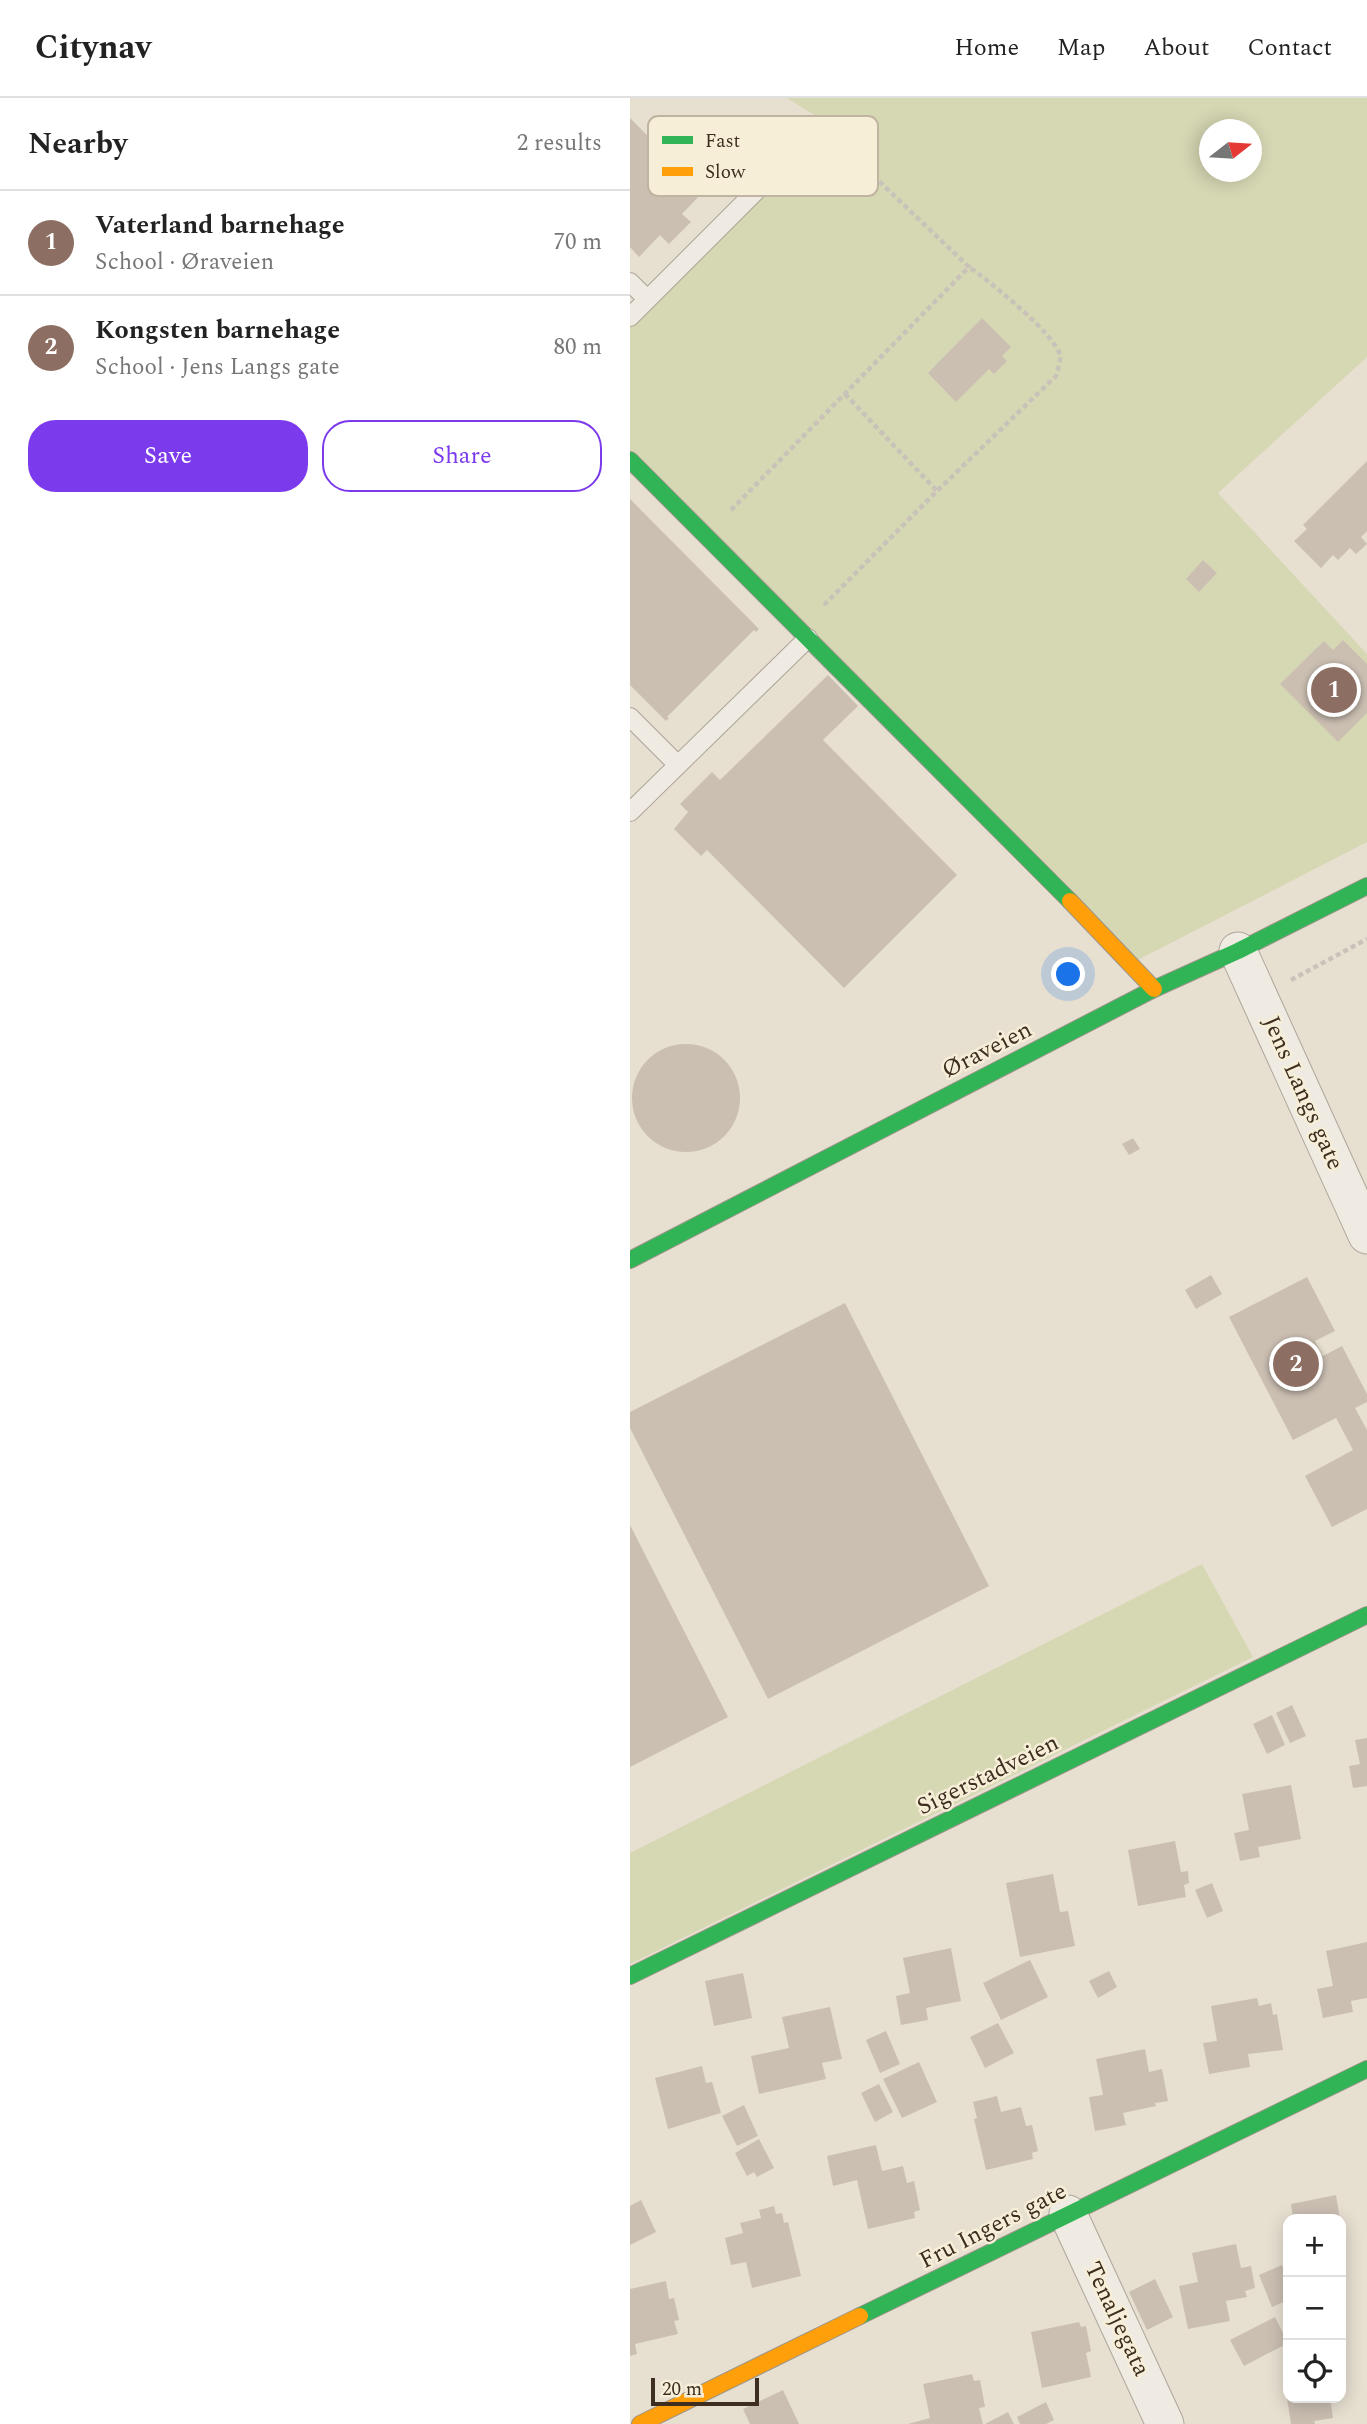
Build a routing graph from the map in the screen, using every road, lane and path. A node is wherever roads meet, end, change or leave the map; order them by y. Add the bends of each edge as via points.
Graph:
1 (878, 180) edge
2 (751, 196) edge
3 (969, 267) junction
4 (630, 282) edge
5 (647, 299) junction
6 (630, 317) edge
7 (845, 394) junction
8 (630, 460) edge
9 (937, 491) junction
10 (705, 536) junction
11 (803, 634) junction
12 (630, 717) edge
13 (678, 765) junction
14 (630, 812) edge
15 (1367, 886) edge
16 (1367, 939) edge
17 (1238, 951) junction
18 (1154, 989) junction
19 (1259, 997) junction
20 (1367, 1235) edge
21 (630, 1260) edge
22 (1367, 1615) edge
23 (630, 1976) edge
24 (1367, 2069) edge
25 (1068, 2214) junction
26 (640, 2424) edge
27 (1165, 2424) edge

1 - 3 path
2 - 5 lane
3 - 7 path
3 - 9 path via 998,287 1055,344 1061,357 1056,376
4 - 5 lane
5 - 6 lane
7 - 9 path
7 - 10 path
8 - 10 street
9 - 11 path
10 - 11 street
11 - 13 lane
11 - 18 street
12 - 13 lane
13 - 14 lane
15 - 17 street, Øraveien
16 - 19 path
17 - 18 street, Øraveien
17 - 19 street, Jens Langs gate
18 - 21 street, Øraveien
19 - 20 street, Jens Langs gate
22 - 23 street, Sigerstadveien
24 - 25 street, Fru Ingers gate
25 - 26 street, Fru Ingers gate
25 - 27 street, Tenaljegata

